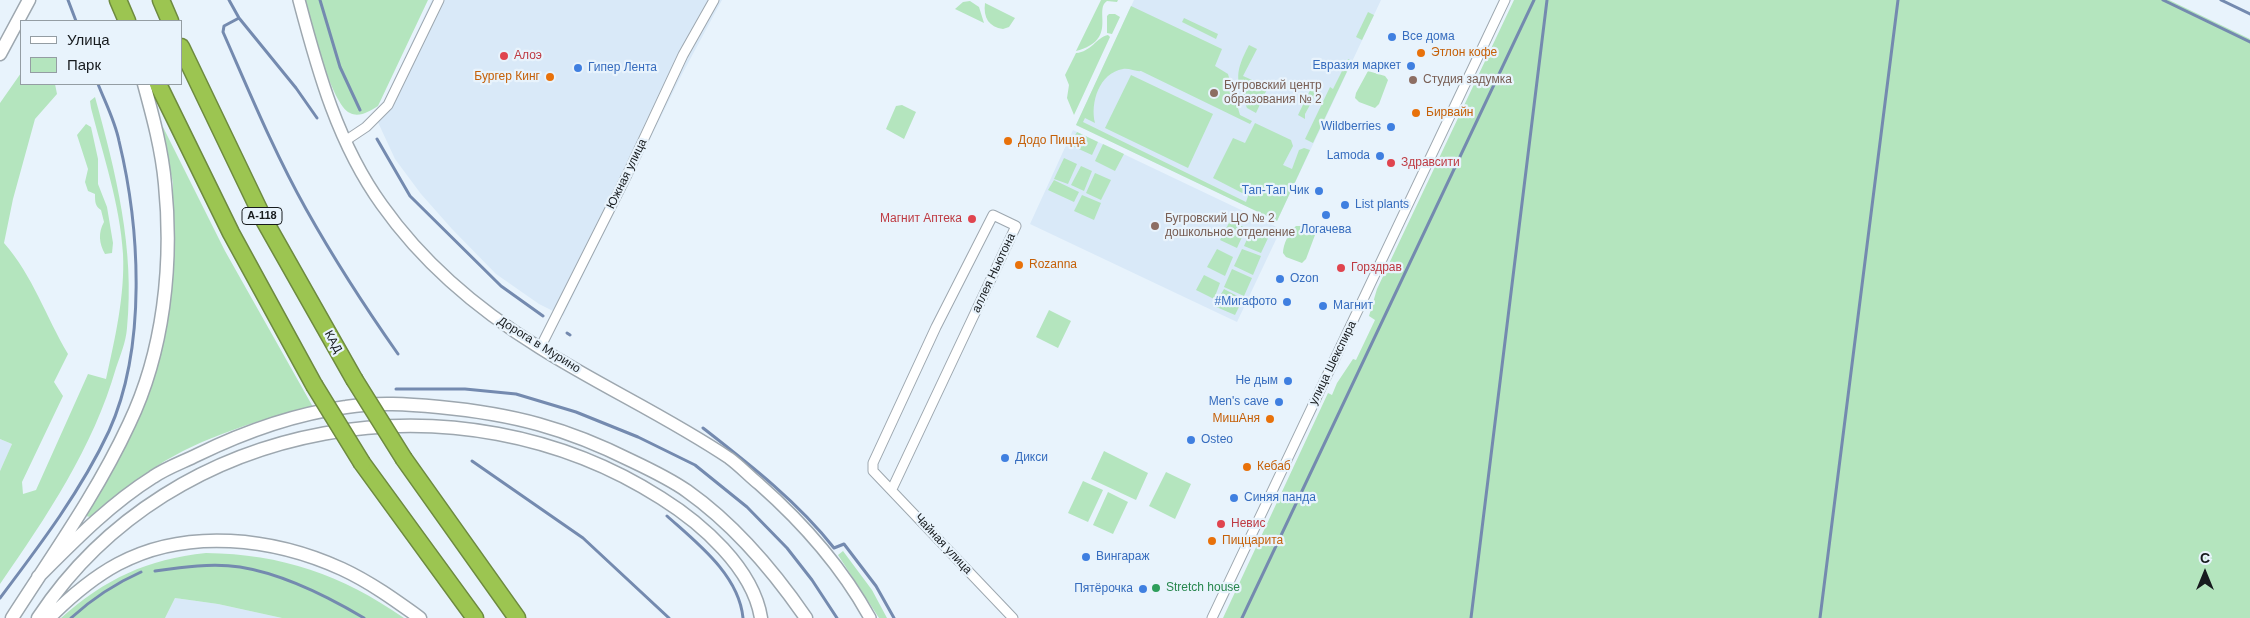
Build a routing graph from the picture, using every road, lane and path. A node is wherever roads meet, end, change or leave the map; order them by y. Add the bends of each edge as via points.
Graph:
1 (29, 0) edge
2 (118, 0) edge
3 (161, 0) edge
4 (299, 0) edge
5 (439, 0) edge
6 (714, 0) edge
7 (1505, 0) edge
8 (127, 20) edge
9 (170, 20) edge
10 (182, 49) edge
11 (0, 54) edge
12 (144, 85) edge
13 (158, 85) edge
14 (344, 141) junction
15 (540, 348) junction
16 (873, 471) joint
17 (892, 489) junction
18 (38, 577) junction
19 (496, 590) junction
20 (27, 594) junction
21 (5, 618) edge
22 (12, 618) edge
23 (38, 618) edge
24 (49, 618) edge
25 (420, 618) edge
26 (474, 618) edge
27 (517, 618) edge
28 (522, 618) edge
29 (760, 618) edge
30 (806, 618) edge
31 (870, 618) edge
32 (1013, 618) edge
33 (1212, 618) edge

1 - 11 main road
2 - 8 highway
3 - 9 highway
4 - 14 street, Дорога в Мурино via 317,67
5 - 14 street via 388,105 366,127
6 - 15 street, Южная улица via 683,55
7 - 33 street, улица Шекспира
10 - 19 highway, КАД / А-118, bridge via 264,220 354,379 404,459
12 - 18 main road via 160,149 168,230 166,280 156,346 130,422 111,461
13 - 26 highway, А-118, bridge via 231,233 314,385 362,463
14 - 15 street, Дорога в Мурино via 382,205 430,261 471,299
15 - 31 street, Дорога в Мурино via 731,460 805,530 836,566
16 - 17 street, Чайная улица
16 - 17 street, аллея Ньютона via 873,463 936,327 993,216 1016,226
17 - 32 street, Чайная улица
18 - 20 main road
18 - 30 main road via 88,527 154,476 221,443 292,417 390,403 500,414 534,422 598,444 660,474 687,491 738,534 787,590
19 - 27 highway, КАД / А-118
19 - 28 main road
20 - 21 main road
20 - 22 main road
23 - 29 main road via 65,581 93,551 151,504 203,474 237,458 303,437 386,425 496,432 558,448 622,476 677,508 724,550 742,574 759,608
24 - 25 main road via 74,594 119,563 170,546 221,541 270,545 321,560 384,593

